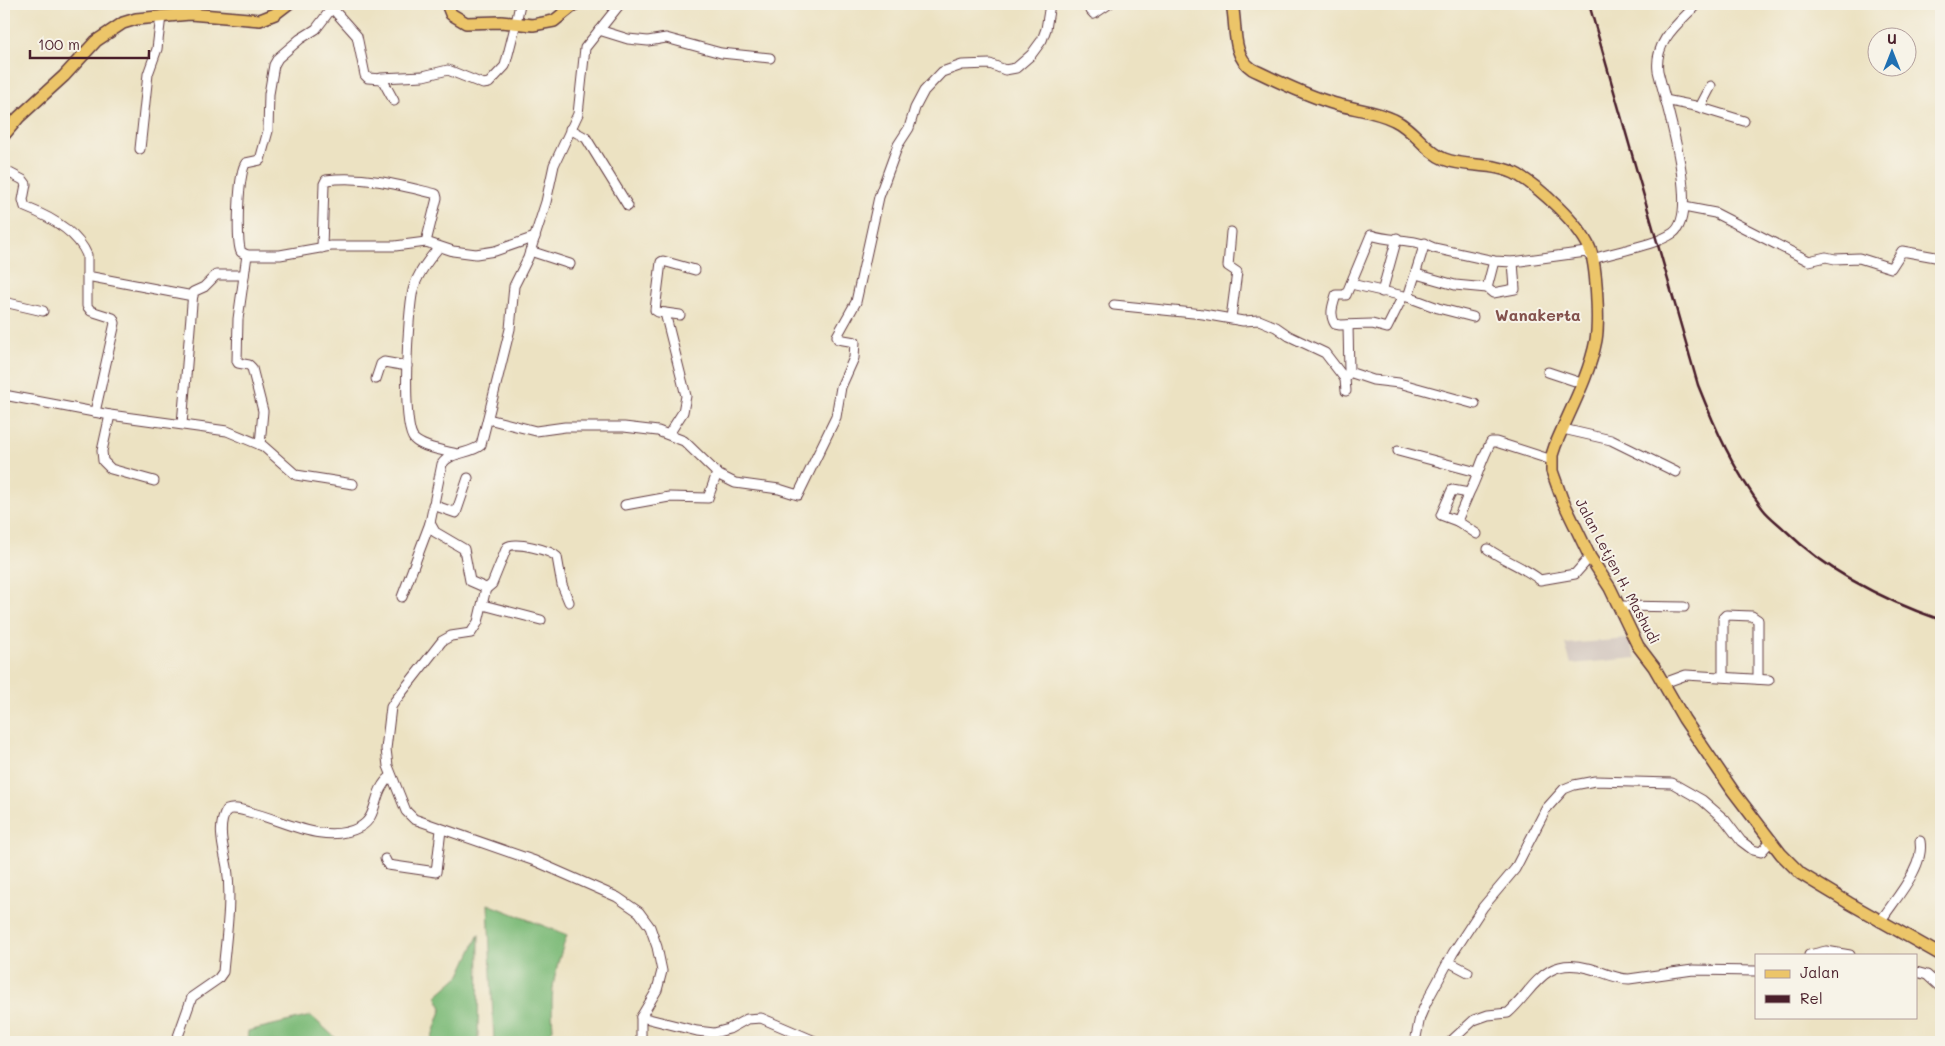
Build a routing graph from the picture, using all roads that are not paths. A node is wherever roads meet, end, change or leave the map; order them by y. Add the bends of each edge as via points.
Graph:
1 (288, 4) edge
2 (447, 4) edge
3 (520, 4) edge
4 (575, 4) edge
5 (620, 4) edge
6 (1050, 4) edge
7 (1085, 4) edge
8 (1110, 4) edge
9 (1233, 4) edge
10 (1697, 4) edge
11 (333, 6) edge
12 (161, 16) junction
13 (517, 22) junction
14 (599, 30) junction
15 (770, 58) dead end
16 (381, 78) junction
17 (1711, 86) dead end
18 (1665, 100) junction
19 (394, 101) dead end
20 (1700, 107) junction
21 (1744, 121) dead end
22 (570, 129) junction
23 (4, 135) edge
24 (140, 149) dead end
25 (4, 170) edge
26 (628, 206) dead end
27 (1684, 207) junction
28 (1231, 232) dead end
29 (535, 237) junction
30 (1397, 238) junction
31 (426, 242) junction
32 (1425, 243) junction
33 (439, 247) junction
34 (322, 248) junction
35 (530, 252) junction
36 (247, 255) junction
37 (1941, 258) edge
38 (1593, 259) junction
39 (1494, 261) junction
40 (1513, 262) junction
41 (570, 264) dead end
42 (695, 270) dead end
43 (1416, 274) junction
44 (244, 275) junction
45 (87, 276) junction
46 (1351, 284) junction
47 (1487, 288) junction
48 (1382, 292) junction
49 (193, 296) junction
50 (1405, 296) junction
51 (4, 302) edge
52 (1114, 305) dead end
53 (43, 311) dead end
54 (665, 313) junction
55 (680, 315) dead end
56 (1473, 317) dead end
57 (1231, 318) junction
58 (1348, 325) junction
59 (407, 366) junction
60 (1548, 372) dead end
61 (1347, 375) junction
62 (376, 379) dead end
63 (1581, 383) junction
64 (1346, 391) dead end
65 (4, 395) edge
66 (1475, 404) dead end
67 (95, 412) junction
68 (110, 416) junction
69 (488, 419) junction
70 (182, 424) junction
71 (1563, 428) junction
72 (669, 434) junction
73 (260, 444) junction
74 (1398, 451) dead end
75 (458, 454) junction
76 (1552, 460) junction
77 (1477, 472) junction
78 (1676, 472) dead end
79 (717, 473) junction
80 (468, 478) dead end
81 (154, 481) dead end
82 (353, 484) dead end
83 (1469, 493) junction
84 (433, 505) junction
85 (625, 505) dead end
86 (1457, 521) junction
87 (430, 523) junction
88 (1477, 534) dead end
89 (1488, 549) dead end
90 (1590, 557) junction
91 (486, 589) junction
92 (402, 597) dead end
93 (569, 602) dead end
94 (483, 605) junction
95 (1620, 606) junction
96 (1684, 607) dead end
97 (541, 620) dead end
98 (1723, 675) junction
99 (1758, 678) junction
100 (1769, 680) dead end
101 (1664, 683) junction
102 (390, 777) junction
103 (441, 830) junction
104 (1772, 840) junction
105 (1920, 841) dead end
106 (385, 859) dead end
107 (1880, 922) junction
108 (1813, 954) edge
109 (1844, 954) edge
110 (1941, 955) edge
111 (1449, 962) junction
112 (1755, 971) edge
113 (1468, 972) dead end
114 (1918, 973) edge
115 (1941, 988) edge
116 (642, 1017) junction
117 (176, 1042) edge
118 (641, 1042) edge
119 (817, 1042) edge
120 (1416, 1042) edge
121 (1450, 1042) edge

1 - 12 main road via 260,20 190,14
2 - 13 main road via 451,14 466,23
3 - 13 street
4 - 13 main road via 554,22 533,25
5 - 14 street
6 - 79 street via 1042,40 1016,68 1005,70 985,64 951,68 929,83 915,108 911,125 898,145 879,197 856,302 837,336 855,342 853,362 841,387 836,417 798,495 779,489 740,485
7 - 8 street via 1094,14
9 - 38 main road, Jalan Letjen H. Mashudi via 1236,42 1244,64 1308,94 1395,120 1442,158 1517,174 1572,222 1589,246
10 - 18 street via 1668,34 1660,48 1657,63
11 - 16 street via 357,36 366,75
11 - 36 street via 316,29 300,39 274,65 264,146 258,162 244,165 239,184 239,247
12 - 23 main road via 136,19 112,29 96,41 64,76 18,117
12 - 24 street via 157,49 148,74
13 - 16 street via 505,66 487,84 448,70 423,76
14 - 15 street via 628,39 648,41 666,38 712,51
14 - 22 street via 585,48 578,114
16 - 19 street
17 - 20 street
18 - 20 street
18 - 27 street via 1681,168
20 - 21 street
22 - 26 street via 586,138
22 - 29 street via 554,165
25 - 45 street via 26,184 25,207 53,219 84,248
27 - 37 street via 1715,213 1809,260 1859,258 1891,268 1902,251
27 - 38 street via 1682,222 1670,235
28 - 57 street via 1228,266 1237,272
29 - 33 street via 486,254 464,254
29 - 35 street
30 - 32 street
30 - 46 street via 1371,235
30 - 48 street
31 - 33 street
31 - 34 street
31 - 34 street via 436,194 363,179 339,179 326,180 324,184
32 - 39 street via 1434,248
32 - 43 street
33 - 59 street via 413,288
34 - 36 street via 299,254
35 - 41 street
35 - 69 street via 514,286 510,329
36 - 44 street
38 - 40 street via 1586,252
38 - 63 main road, Jalan Letjen H. Mashudi via 1596,338
39 - 40 street
39 - 47 street
40 - 47 street via 1515,289 1492,293
42 - 54 street via 661,261 655,310
43 - 47 street
43 - 50 street
44 - 49 street via 216,275 204,287 194,290
44 - 73 street via 237,361 252,368 263,411
45 - 49 street
45 - 67 street via 87,306 91,311 112,318 115,323
46 - 48 street
46 - 58 street via 1346,295 1336,295 1332,310 1335,324
48 - 50 street
49 - 70 street
50 - 56 street
50 - 58 street via 1387,328 1372,324
51 - 53 street
52 - 57 street
54 - 55 street
54 - 72 street via 686,396 683,412
57 - 61 street via 1258,320 1276,327 1325,353
58 - 61 street
59 - 62 street via 384,362
59 - 75 street via 406,397 411,435 419,442
60 - 63 street
61 - 64 street
61 - 66 street via 1399,383
63 - 71 main road, Jalan Letjen H. Mashudi
65 - 67 street
67 - 68 street
68 - 70 street
68 - 81 street via 103,460 111,469
69 - 72 street via 536,431 565,427 624,427
69 - 75 street via 481,445
70 - 73 street via 228,430
71 - 76 main road, Jalan Letjen H. Mashudi
71 - 78 street via 1611,440
72 - 79 street via 691,447
73 - 82 street via 296,475
74 - 77 street
75 - 84 street via 446,458 442,464
76 - 77 street via 1490,442
76 - 90 main road, Jalan Letjen H. Mashudi via 1552,471 1562,499
77 - 83 street
79 - 85 street via 708,498 669,497
80 - 84 street via 456,513
83 - 86 street
83 - 86 street via 1452,490 1441,515
84 - 87 street
86 - 88 street
87 - 91 street via 435,532 464,549 470,581
87 - 92 street
89 - 90 street via 1540,580 1575,574
90 - 95 main road, Jalan Letjen H. Mashudi
91 - 93 street via 492,584 507,547 517,544 557,557
91 - 94 street
94 - 97 street
94 - 102 street via 474,630 442,641 394,701 386,749
95 - 96 street
95 - 101 main road, Jalan Letjen H. Mashudi via 1638,646
98 - 99 street
98 - 99 street via 1723,618 1726,615 1752,616 1758,620
98 - 101 street via 1686,675
99 - 100 street
101 - 104 main road, Jalan Letjen H. Mashudi via 1684,719 1733,791
102 - 103 street via 409,815
102 - 117 street via 379,789 372,816 361,827 352,830 324,834 261,814 227,810 222,840 229,897 222,972 214,982 192,997
103 - 106 street via 436,872 388,865
103 - 116 street via 534,862 617,897 639,912 650,927 658,947 662,971 657,990
104 - 107 main road, Jalan Letjen H. Mashudi via 1801,874
104 - 111 street via 1761,852 1753,850 1702,800 1672,783 1595,781 1574,784 1555,796 1515,869 1470,924
105 - 107 street via 1922,851 1916,868
107 - 110 main road, Jalan Letjen H. Mashudi
108 - 109 street via 1826,951
111 - 113 street
111 - 120 street via 1420,1017
112 - 121 street via 1693,970 1629,979 1586,967 1559,968 1536,981 1508,1013 1474,1020
114 - 115 street via 1927,975
116 - 118 street
116 - 119 street via 714,1033 747,1019 761,1018

